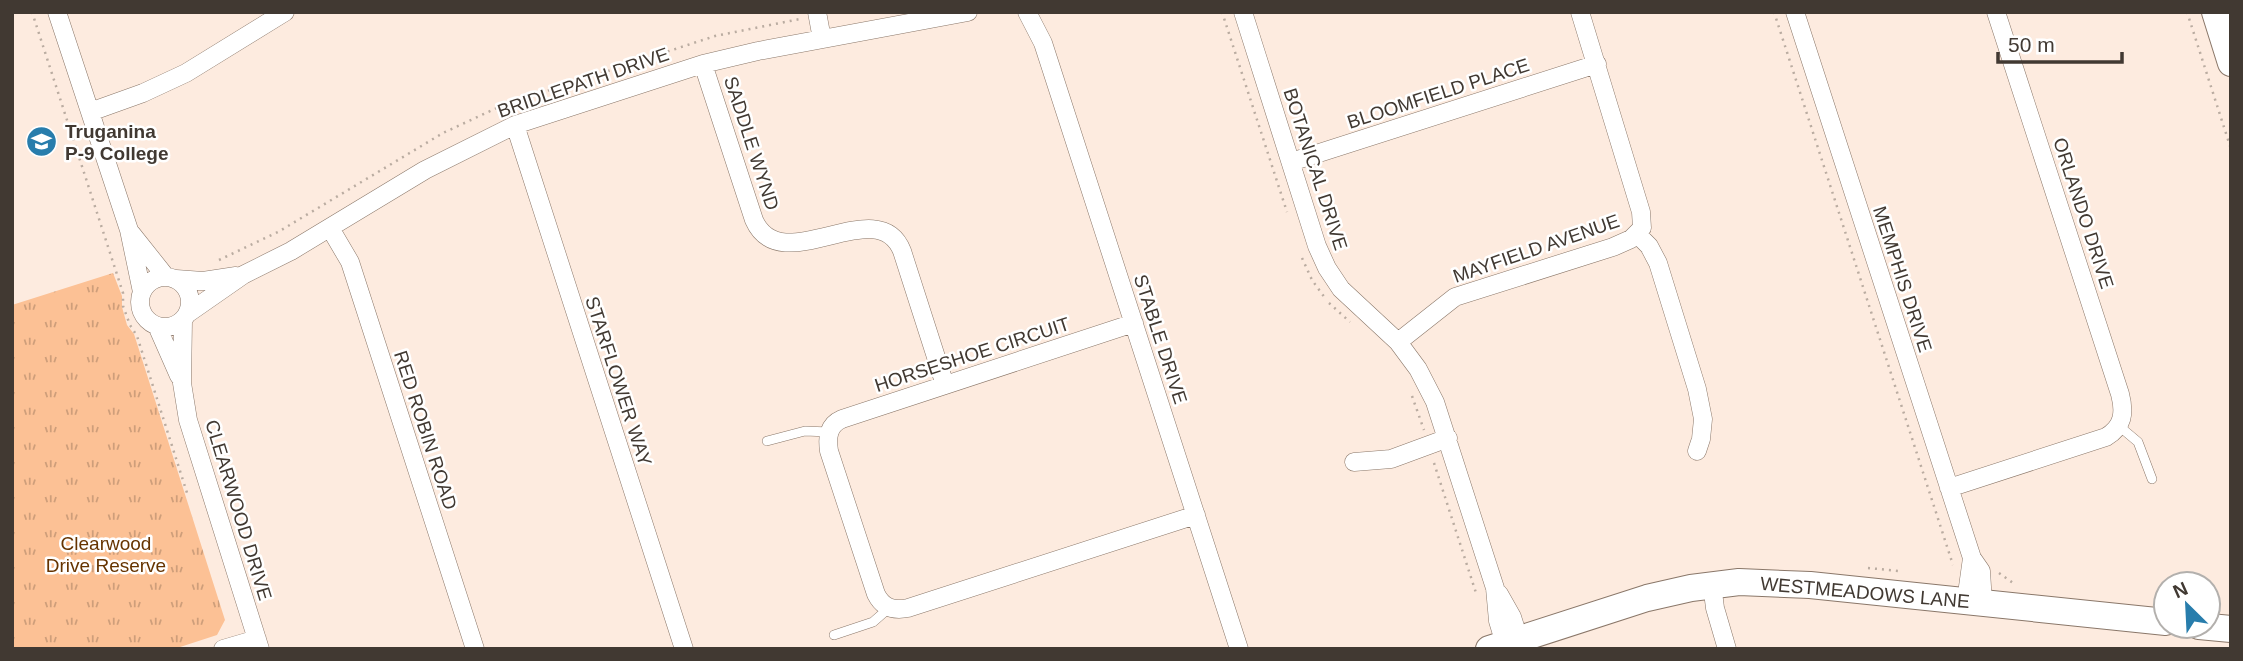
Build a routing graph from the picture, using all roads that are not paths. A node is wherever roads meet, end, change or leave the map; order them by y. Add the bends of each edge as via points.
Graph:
1 (57, 12) edge
2 (817, 12) edge
3 (828, 12) edge
4 (968, 12) edge
5 (1027, 12) edge
6 (1040, 12) edge
7 (1243, 12) edge
8 (1580, 12) edge
9 (1795, 12) edge
10 (1996, 12) edge
11 (2215, 12) edge
12 (282, 13) edge
13 (829, 38) junction
14 (1043, 43) junction
15 (704, 64) junction
16 (1597, 64) junction
17 (2231, 64) edge
18 (90, 112) junction
19 (515, 125) junction
20 (1291, 162) junction
21 (330, 228) junction
22 (129, 230) junction
23 (1637, 234) junction
24 (243, 275) junction
25 (171, 278) junction
26 (142, 292) junction
27 (185, 317) junction
28 (1134, 323) junction
29 (157, 326) junction
30 (1398, 342) junction
31 (182, 383) junction
32 (945, 384) junction
33 (2119, 426) junction
34 (829, 432) junction
35 (1448, 439) junction
36 (767, 441) dead end
37 (1697, 451) dead end
38 (1354, 462) dead end
39 (2152, 479) dead end
40 (1950, 488) junction
41 (1196, 515) junction
42 (1712, 584) junction
43 (1975, 602) junction
44 (889, 608) junction
45 (2152, 621) edge
46 (834, 635) dead end
47 (259, 644) edge
48 (1504, 644) edge
49 (223, 649) edge
50 (475, 649) edge
51 (684, 649) edge
52 (1239, 649) edge
53 (1727, 649) edge

1 - 18 street
2 - 13 street
3 - 13 street
4 - 13 street, BRIDLEPATH DRIVE
5 - 14 street, STABLE DRIVE
6 - 14 street, STABLE DRIVE
7 - 20 street, BOTANICAL DRIVE
8 - 16 street, MAYFIELD AVENUE
9 - 40 street, MEMPHIS DRIVE
10 - 33 street, ORLANDO DRIVE via 2120,394 2123,411
11 - 17 street
12 - 18 street via 186,73
13 - 15 street, BRIDLEPATH DRIVE
14 - 28 street, STABLE DRIVE
15 - 19 street, BRIDLEPATH DRIVE
15 - 32 street, SADDLE WYND via 762,235 784,243 870,229 891,234 902,251
16 - 20 street, BLOOMFIELD PLACE
16 - 23 street, MAYFIELD AVENUE via 1641,212 1642,228
18 - 22 street
19 - 21 street, BRIDLEPATH DRIVE via 425,170
19 - 51 street, STARFLOWER WAY
20 - 30 street, BOTANICAL DRIVE via 1327,268 1341,289
21 - 24 street, BRIDLEPATH DRIVE
21 - 50 street, RED ROBIN ROAD via 350,262
22 - 25 street
22 - 26 street
23 - 30 street, MAYFIELD AVENUE via 1613,247 1455,297
23 - 37 street via 1658,263 1697,389 1703,419
24 - 25 street, BRIDLEPATH DRIVE via 203,281
24 - 27 street, BRIDLEPATH DRIVE
25 - 26 street via 152,281
25 - 27 street via 189,294
26 - 29 street via 140,308 149,323
27 - 29 street via 171,327
27 - 31 street, CLEARWOOD DRIVE
28 - 32 street, HORSESHOE CIRCUIT
28 - 41 street, STABLE DRIVE
29 - 31 street, CLEARWOOD DRIVE
30 - 35 street, BOTANICAL DRIVE via 1418,369
31 - 47 street, CLEARWOOD DRIVE via 188,420
32 - 34 street, HORSESHOE CIRCUIT via 836,421
33 - 39 lane via 2138,442
33 - 40 street via 2098,441
34 - 36 lane via 806,430
34 - 44 street via 829,451 876,594
35 - 38 street via 1391,459
35 - 48 street, BOTANICAL DRIVE via 1495,588
40 - 43 street, MEMPHIS DRIVE via 1972,558
41 - 44 street via 908,608
41 - 52 street, STABLE DRIVE
42 - 43 street, WESTMEADOWS LANE via 1774,582
42 - 48 street, WESTMEADOWS LANE via 1647,598
42 - 53 street
43 - 45 street, WESTMEADOWS LANE
44 - 46 lane via 873,622
47 - 49 street

